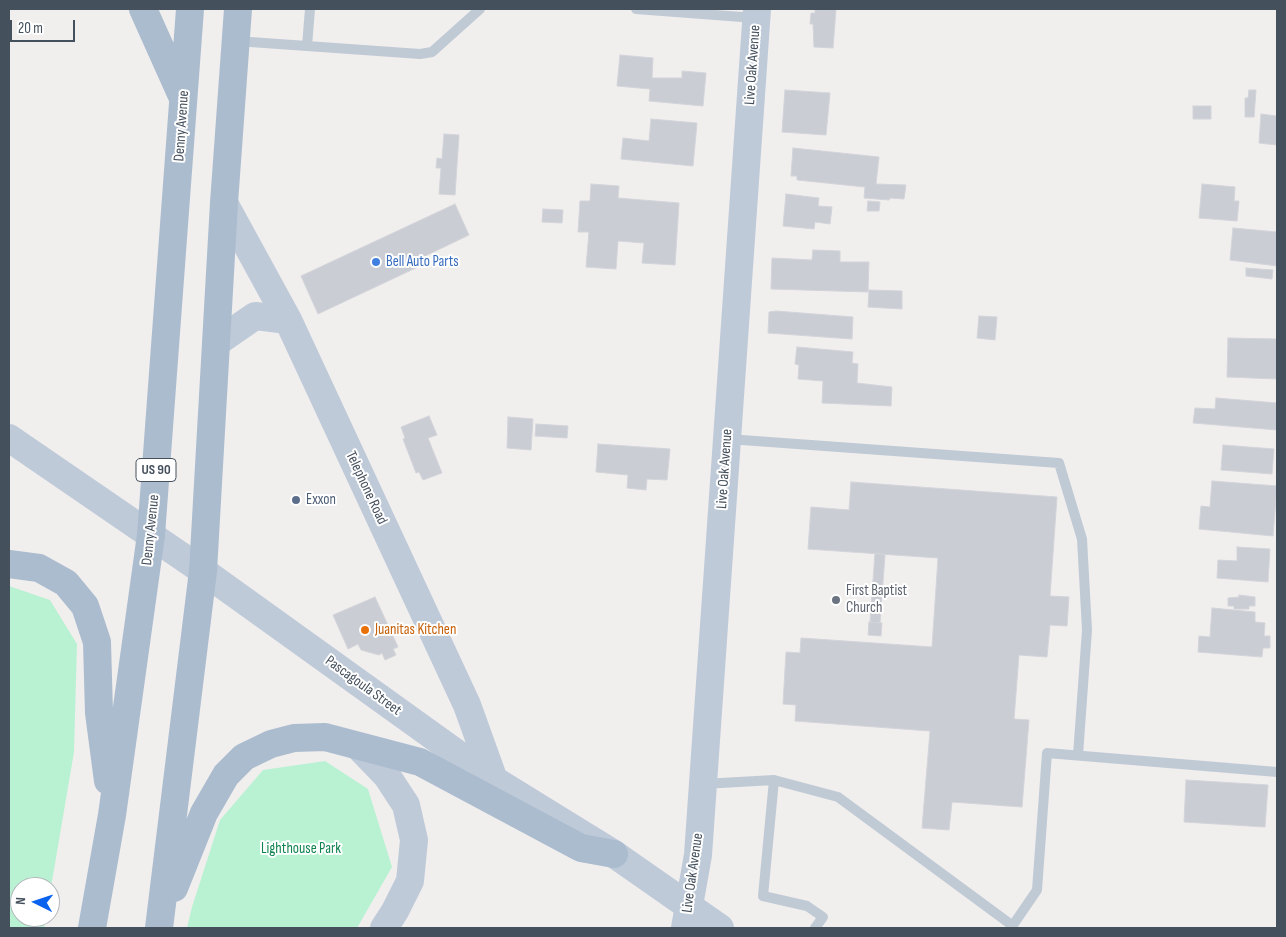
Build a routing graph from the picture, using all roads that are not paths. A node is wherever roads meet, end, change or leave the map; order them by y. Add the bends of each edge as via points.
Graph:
1 (143, 9) edge
2 (190, 9) edge
3 (238, 9) edge
4 (310, 9) edge
5 (480, 9) edge
6 (636, 9) edge
7 (757, 14) edge
8 (235, 40) junction
9 (308, 46) junction
10 (184, 99) junction
11 (224, 203) junction
12 (288, 320) junction
13 (216, 343) junction
14 (9, 438) edge
15 (727, 439) junction
16 (151, 536) junction
17 (9, 564) edge
18 (203, 571) junction
19 (360, 748) junction
20 (1078, 755) junction
21 (1277, 772) edge
22 (494, 780) junction
23 (774, 780) junction
24 (702, 784) junction
25 (112, 815) junction
26 (614, 854) junction
27 (688, 918) edge
28 (160, 926) edge
29 (1012, 927) edge
30 (92, 928) edge
31 (384, 928) edge
32 (720, 928) edge
33 (815, 928) edge

1 - 10 main road
2 - 10 main road, Denny Avenue / US 90
3 - 8 main road
4 - 9 lane
5 - 9 lane via 432,52 420,54
6 - 7 lane
7 - 15 street, Live Oak Avenue
8 - 9 lane
8 - 11 main road
10 - 16 main road, Denny Avenue / US 90
11 - 12 street, Telephone Road
11 - 13 main road
12 - 13 street via 255,316
12 - 22 street, Telephone Road via 467,706
13 - 18 main road
14 - 16 street, Pascagoula Street
15 - 20 lane via 1059,463 1082,539 1087,630
15 - 24 street, Live Oak Avenue
16 - 18 street, Pascagoula Street
16 - 25 main road, Denny Avenue / US 90
17 - 25 main road via 39,568 66,583 85,606 97,642 99,713
18 - 22 street, Pascagoula Street
18 - 28 main road
19 - 26 main road via 420,762 580,848
19 - 28 main road via 325,737 294,738 271,744 244,757 226,775 204,813
19 - 31 street via 387,776 406,805 414,840 410,880
20 - 21 lane
20 - 29 lane via 1047,753 1037,890
22 - 26 street, Pascagoula Street
23 - 24 lane
23 - 29 lane via 838,797
23 - 33 lane via 763,896 807,906 823,917
24 - 27 street, Live Oak Avenue via 698,855
25 - 30 main road, Denny Avenue / US 90
26 - 27 street, Pascagoula Street
27 - 32 street, Pascagoula Street

